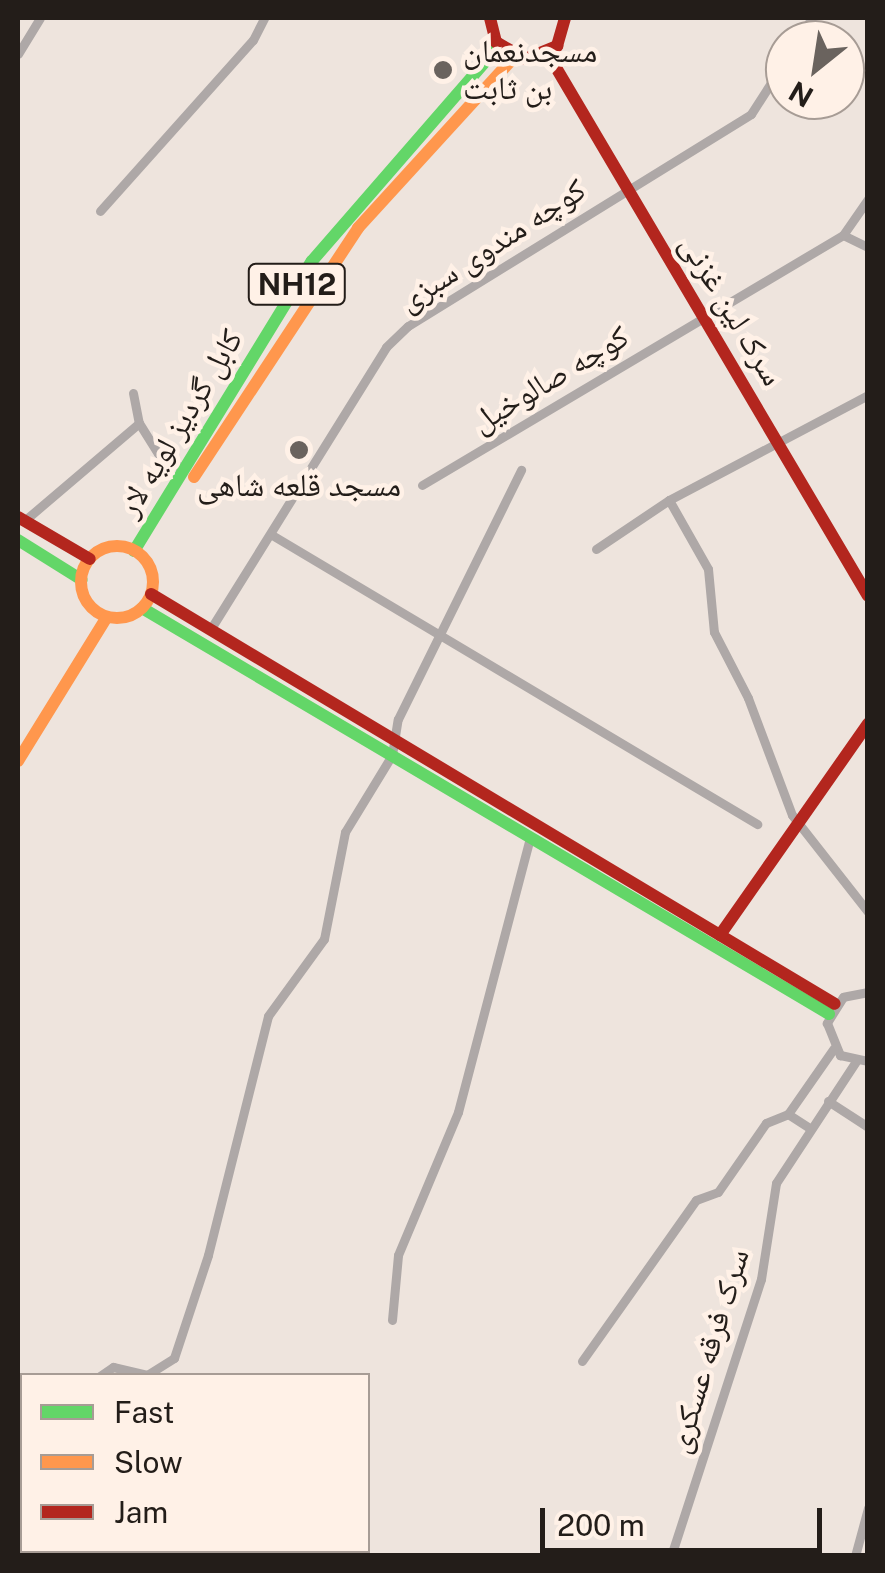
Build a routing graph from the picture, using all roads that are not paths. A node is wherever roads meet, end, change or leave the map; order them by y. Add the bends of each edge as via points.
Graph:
1 (40, 18) edge
2 (264, 18) edge
3 (490, 18) edge
4 (565, 18) edge
5 (499, 46) junction
6 (18, 54) edge
7 (548, 54) junction
8 (514, 57) junction
9 (765, 92) edge
10 (627, 188) junction
11 (868, 199) edge
12 (100, 211) dead end
13 (844, 234) junction
14 (868, 248) edge
15 (704, 315) junction
16 (133, 393) dead end
17 (868, 394) edge
18 (139, 423) junction
19 (778, 443) junction
20 (184, 470) junction
21 (521, 470) dead end
22 (422, 485) dead end
23 (669, 500) junction
24 (21, 519) edge
25 (272, 536) junction
26 (18, 540) edge
27 (596, 549) dead end
28 (139, 554) junction
29 (90, 559) junction
30 (82, 580) junction
31 (151, 594) junction
32 (868, 596) edge
33 (142, 608) junction
34 (102, 614) junction
35 (210, 630) junction
36 (437, 632) junction
37 (868, 724) edge
38 (18, 738) edge
39 (394, 740) junction
40 (392, 756) junction
41 (18, 762) edge
42 (757, 824) dead end
43 (798, 824) junction
44 (530, 837) junction
45 (868, 912) edge
46 (720, 936) junction
47 (868, 992) edge
48 (832, 1009) junction
49 (834, 1048) junction
50 (862, 1062) edge
51 (828, 1101) junction
52 (788, 1114) junction
53 (808, 1127) junction
54 (868, 1128) edge
55 (392, 1320) dead end
56 (582, 1362) dead end
57 (104, 1373) edge
58 (142, 1373) edge
59 (149, 1373) edge
60 (868, 1508) edge
61 (671, 1556) edge
62 (855, 1556) edge

1 - 6 street
2 - 12 street via 253,40
3 - 5 main road
4 - 7 main road via 563,36
5 - 8 main road
5 - 20 main road, کابل گردیز لویه لار / NH12 via 312,261
7 - 8 main road
7 - 10 main road, سرک لین غزنی
8 - 28 main road, کابل گردیز لویه لار / NH12 via 358,228
9 - 10 street, کوچه مندوی سبزی via 751,114
10 - 15 main road, سرک لین غزنی
10 - 25 street, کوچه مندوی سبزی via 408,326 386,347
11 - 13 street
13 - 14 street
13 - 15 street, کوچه صالوخیل
15 - 19 main road, سرک لین غزنی
15 - 22 street, کوچه صالوخیل
16 - 18 street
17 - 19 street
18 - 20 street via 158,454
18 - 24 street
19 - 23 street
19 - 32 main road, سرک لین غزنی
20 - 28 main road, کابل گردیز لویه لار / NH12
21 - 36 street
23 - 27 street
23 - 43 street via 708,569 703,574 714,632
24 - 29 main road
25 - 35 street, کوچه مندوی سبزی
25 - 36 street
26 - 30 main road
28 - 29 main road via 111,547
28 - 31 main road via 153,579
29 - 30 main road
30 - 34 main road
31 - 33 main road
31 - 35 main road
33 - 34 main road
33 - 40 main road
34 - 38 main road
34 - 41 main road
35 - 39 main road
36 - 39 street
36 - 42 street
37 - 43 main road
39 - 40 street
39 - 46 main road
40 - 44 main road
40 - 59 street via 345,832 324,939 268,1016 208,1255 174,1358
43 - 45 street
43 - 46 main road
44 - 48 main road
44 - 55 street via 458,1112 398,1255
46 - 48 main road
47 - 48 street
48 - 49 street
49 - 50 street
49 - 52 street
50 - 51 street, سرک فرقه عسکری
51 - 53 street, سرک فرقه عسکری
51 - 54 street
52 - 53 street
52 - 56 street via 766,1123 718,1192 696,1200
53 - 61 street, سرک فرقه عسکری via 776,1182 761,1279
57 - 58 street via 113,1367
60 - 62 street

